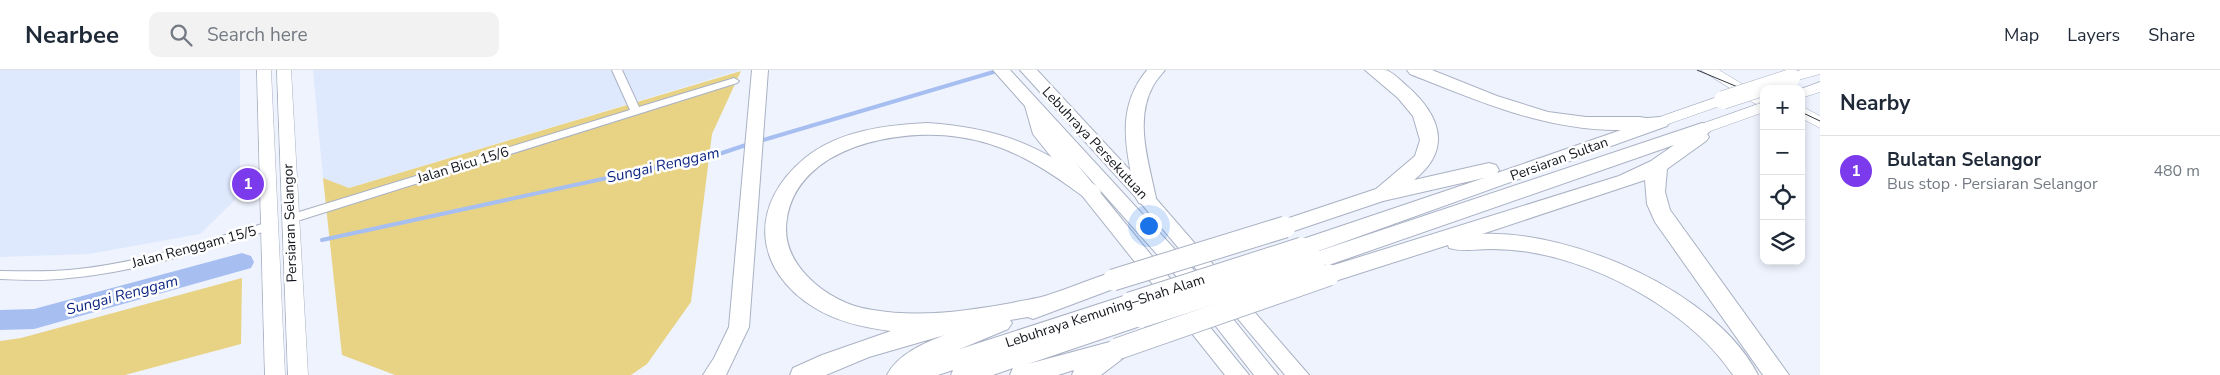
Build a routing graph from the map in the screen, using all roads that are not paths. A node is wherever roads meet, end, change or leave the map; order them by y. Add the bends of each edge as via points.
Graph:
1 (264, 70) edge
2 (284, 70) edge
3 (616, 70) edge
4 (760, 70) edge
5 (1156, 70) edge
6 (1374, 70) edge
7 (1416, 70) edge
8 (1708, 70) edge
9 (1812, 71) edge
10 (1031, 73) edge
11 (1006, 76) edge
12 (1732, 78) edge
13 (734, 81) dead end
14 (1028, 99) junction
15 (1760, 99) edge
16 (1760, 102) edge
17 (636, 112) junction
18 (1805, 114) edge
19 (755, 122) joint
20 (1660, 122) junction
21 (1820, 122) edge
22 (1805, 126) edge
23 (1702, 129) junction
24 (1820, 135) edge
25 (1572, 155) junction
26 (1658, 166) junction
27 (1091, 192) junction
28 (1379, 195) junction
29 (1146, 198) junction
30 (290, 219) junction
31 (269, 226) junction
32 (1414, 248) junction
33 (1315, 261) junction
34 (0, 276) edge
35 (1046, 305) junction
36 (1136, 310) junction
37 (968, 319) junction
38 (1117, 349) junction
39 (275, 375) edge
40 (298, 375) edge
41 (714, 375) edge
42 (802, 375) edge
43 (899, 375) edge
44 (908, 375) edge
45 (963, 375) edge
46 (1022, 375) edge
47 (1084, 375) edge
48 (1238, 375) edge
49 (1267, 375) edge
50 (1298, 375) edge
51 (1746, 375) edge
52 (1777, 375) edge

1 - 31 main road, Persiaran Selangor
2 - 30 main road, Persiaran Selangor
3 - 17 street
4 - 19 highway
5 - 29 highway via 1136,100 1133,125
6 - 28 highway via 1400,88 1418,109 1429,129 1428,151 1416,168
7 - 20 highway via 1533,114 1567,122 1602,125
8 - 12 main road
9 - 20 main road, Persiaran Sultan, bridge
10 - 29 highway, Lebuhraya Persekutuan
11 - 14 highway, Lebuhraya Persekutuan
12 - 15 main road
13 - 17 street, Jalan Bicu 15/6
14 - 27 highway via 1039,130
14 - 49 highway, Lebuhraya Persekutuan via 1185,273
16 - 23 main road, Persiaran Sultan via 1746,113
17 - 30 street, Jalan Bicu 15/6
18 - 21 main road
19 - 41 highway via 739,327
20 - 25 highway, Persiaran Sultan
22 - 24 main road
23 - 26 highway via 1699,139
23 - 33 highway, Persiaran Sultan
25 - 28 highway via 1526,161
25 - 33 highway, Persiaran Sultan
26 - 32 highway via 1598,191
26 - 52 highway via 1654,199 1662,217
27 - 37 highway via 1046,160 1013,144 934,129 902,129 851,141 815,162 792,183 775,221 775,239 781,262 797,285 823,303 869,319 900,323
27 - 48 highway
28 - 35 highway, bridge via 1113,280
29 - 50 highway, Lebuhraya Persekutuan
30 - 40 main road, Persiaran Selangor
31 - 34 street, Jalan Renggam 15/5 via 140,263 60,275
31 - 39 main road, Persiaran Selangor
32 - 33 highway
32 - 51 highway via 1496,241 1561,251 1583,258 1625,276 1677,306 1707,329
33 - 36 highway, Lebuhraya Kemuning–Shah Alam, bridge
33 - 38 highway, bridge
35 - 37 highway
35 - 43 highway via 928,351
36 - 44 highway, Lebuhraya Kemuning–Shah Alam
36 - 45 highway, Lebuhraya Kemuning–Shah Alam
37 - 42 highway via 875,346
38 - 46 highway
38 - 47 highway

